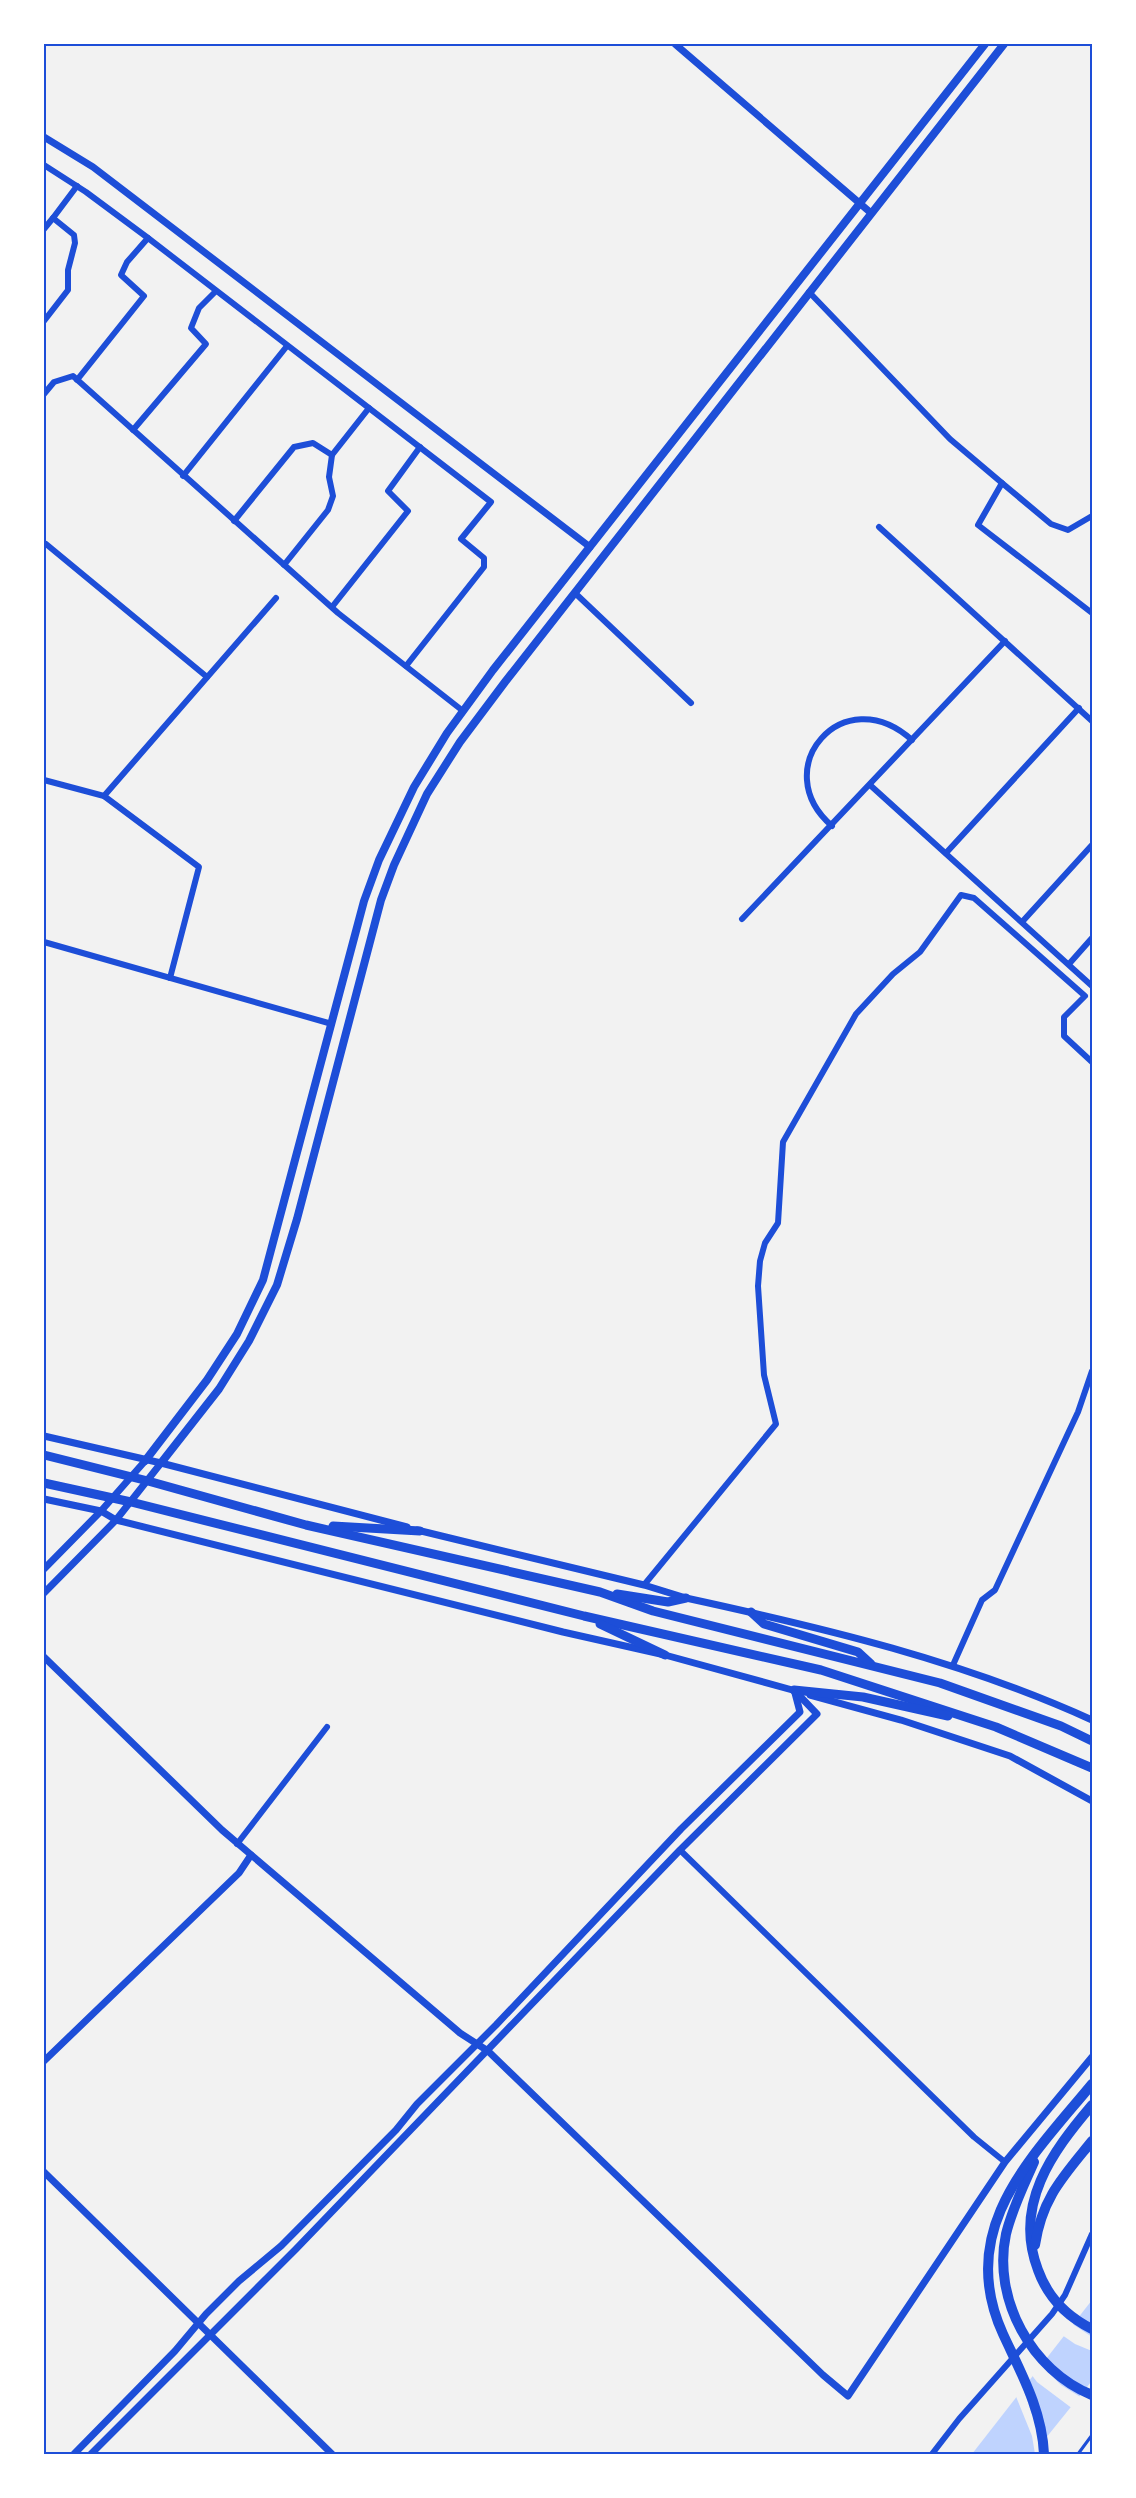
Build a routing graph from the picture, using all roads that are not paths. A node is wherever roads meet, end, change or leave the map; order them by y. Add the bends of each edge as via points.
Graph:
1 (675, 44) edge
2 (985, 44) edge
3 (1004, 44) edge
4 (44, 137) edge
5 (44, 165) edge
6 (76, 186) junction
7 (860, 203) junction
8 (871, 213) junction
9 (53, 218) junction
10 (44, 229) edge
11 (148, 238) junction
12 (216, 291) junction
13 (809, 292) junction
14 (44, 321) edge
15 (287, 346) junction
16 (77, 380) junction
17 (44, 394) edge
18 (369, 408) junction
19 (134, 430) junction
20 (420, 447) junction
21 (332, 455) junction
22 (183, 476) junction
23 (1002, 483) junction
24 (1092, 516) edge
25 (234, 521) junction
26 (879, 527) dead end
27 (44, 546) edge
28 (590, 547) junction
29 (284, 565) junction
30 (575, 593) junction
31 (276, 598) dead end
32 (332, 607) junction
33 (1092, 613) edge
34 (1005, 641) junction
35 (406, 666) junction
36 (207, 677) junction
37 (691, 703) dead end
38 (1079, 708) junction
39 (463, 711) junction
40 (1092, 721) edge
41 (912, 740) junction
42 (44, 780) edge
43 (870, 785) junction
44 (104, 796) junction
45 (832, 826) junction
46 (1092, 845) edge
47 (946, 853) junction
48 (742, 919) dead end
49 (1022, 922) junction
50 (1092, 938) edge
51 (44, 942) edge
52 (1069, 964) junction
53 (170, 978) junction
54 (1092, 986) edge
55 (332, 1024) junction
56 (1092, 1062) edge
57 (1092, 1371) edge
58 (44, 1436) edge
59 (44, 1455) edge
60 (145, 1461) junction
61 (161, 1463) junction
62 (131, 1476) junction
63 (148, 1480) junction
64 (44, 1483) edge
65 (113, 1498) junction
66 (44, 1499) edge
67 (131, 1503) junction
68 (100, 1511) junction
69 (116, 1520) junction
70 (306, 1525) junction
71 (420, 1531) junction
72 (44, 1569) edge
73 (645, 1585) junction
74 (600, 1592) junction
75 (44, 1593) edge
76 (686, 1598) junction
77 (751, 1612) junction
78 (584, 1616) junction
79 (665, 1655) junction
80 (44, 1657) edge
81 (953, 1665) junction
82 (873, 1666) junction
83 (794, 1690) junction
84 (1092, 1719) edge
85 (327, 1727) dead end
86 (996, 1727) junction
87 (1092, 1741) edge
88 (1092, 1768) edge
89 (1092, 1801) edge
90 (237, 1844) junction
91 (680, 1850) junction
92 (251, 1855) junction
93 (477, 2044) junction
94 (488, 2051) junction
95 (1092, 2057) edge
96 (44, 2061) edge
97 (1092, 2084) edge
98 (1092, 2105) edge
99 (1092, 2141) edge
100 (1042, 2145) junction
101 (1005, 2162) junction
102 (44, 2172) edge
103 (1092, 2234) edge
104 (1033, 2258) junction
105 (1092, 2329) edge
106 (1092, 2395) edge
107 (1092, 2435) edge
108 (74, 2454) edge
109 (91, 2454) edge
110 (333, 2454) edge
111 (932, 2454) edge
112 (1044, 2454) edge
113 (1078, 2454) edge

1 - 7 street
2 - 7 main road
3 - 8 main road
4 - 28 street via 93,167
5 - 6 street
6 - 9 street
6 - 11 street
7 - 8 street
7 - 28 main road
8 - 13 main road
9 - 10 street
9 - 14 street via 74,235 75,243 68,290
11 - 12 street
11 - 16 street via 121,275 144,296
12 - 15 street
12 - 19 street via 199,308 191,328 206,344
13 - 23 street via 950,439
13 - 30 main road
15 - 18 street
15 - 22 street
16 - 17 street via 73,376 54,382
16 - 19 street
18 - 20 street
18 - 21 street
19 - 22 street
20 - 32 street via 388,491 408,511
20 - 35 street via 491,502 461,539 484,558 484,567
21 - 25 street via 313,443 294,447
21 - 29 street via 328,477 333,496 328,510
22 - 25 street
23 - 24 street via 1056,528 1068,530
23 - 33 street via 978,525
25 - 29 street
26 - 34 street
27 - 36 street
28 - 39 main road
29 - 32 street
30 - 37 street
30 - 61 main road via 460,742 408,830 381,900 277,1285 219,1389
31 - 36 street
32 - 35 street
34 - 38 street
34 - 41 street
35 - 39 street
36 - 44 street
38 - 40 street
38 - 47 street
39 - 55 main road via 414,787 383,851 364,901
41 - 43 street
41 - 45 street via 892,725 874,719 855,719 838,725 823,737 812,752 808,789 815,807
42 - 44 street
43 - 45 street
43 - 47 street
44 - 53 street via 199,867
45 - 48 street
46 - 49 street
47 - 49 street
49 - 52 street
50 - 52 street
51 - 53 street
52 - 54 street
53 - 55 street
55 - 60 main road via 263,1280 237,1334
56 - 73 street via 1064,1036 1064,1017 1085,996 974,898 961,895 920,952 856,1014 783,1142 778,1223 765,1243 758,1286 764,1375 776,1424
57 - 81 street via 1078,1412 995,1590 982,1600
58 - 60 street
59 - 62 main road
60 - 61 street
60 - 62 street
61 - 63 street
61 - 71 street
62 - 63 main road
62 - 65 street
63 - 67 street
63 - 70 main road
64 - 65 main road
65 - 67 main road
65 - 68 street
66 - 68 street
67 - 69 street
67 - 78 main road
68 - 69 street
68 - 72 street
69 - 75 street
69 - 79 street
70 - 71 main road
70 - 74 main road
71 - 73 street
73 - 76 street
74 - 76 main road via 668,1602
74 - 82 main road via 652,1611
76 - 77 street
77 - 81 street
77 - 82 main road via 765,1624 858,1652
78 - 79 main road
78 - 86 main road via 821,1670
79 - 83 street
80 - 90 street
81 - 84 street
82 - 87 main road via 940,1683
83 - 86 main road via 863,1697
83 - 89 street via 1010,1756
83 - 91 street via 817,1714
83 - 93 street via 800,1712 681,1829
85 - 90 street
86 - 88 main road
90 - 92 street
91 - 94 street
91 - 101 street via 974,2137
92 - 93 street
92 - 96 street via 231,1881
93 - 94 street
93 - 108 street via 281,2246 206,2314
94 - 101 street via 848,2396
94 - 109 street
95 - 101 street
97 - 100 highway
98 - 104 highway via 1066,2136 1034,2197 1029,2226
99 - 104 highway via 1054,2189 1039,2220
100 - 106 highway via 1006,2236 1004,2266 1009,2301 1034,2350 1053,2372
100 - 112 highway via 1014,2180 1000,2209 990,2239 989,2269 1001,2331 1027,2384 1044,2439
102 - 110 street
103 - 111 street via 1065,2295 1052,2314
104 - 105 highway via 1042,2282 1058,2305
107 - 113 lane

